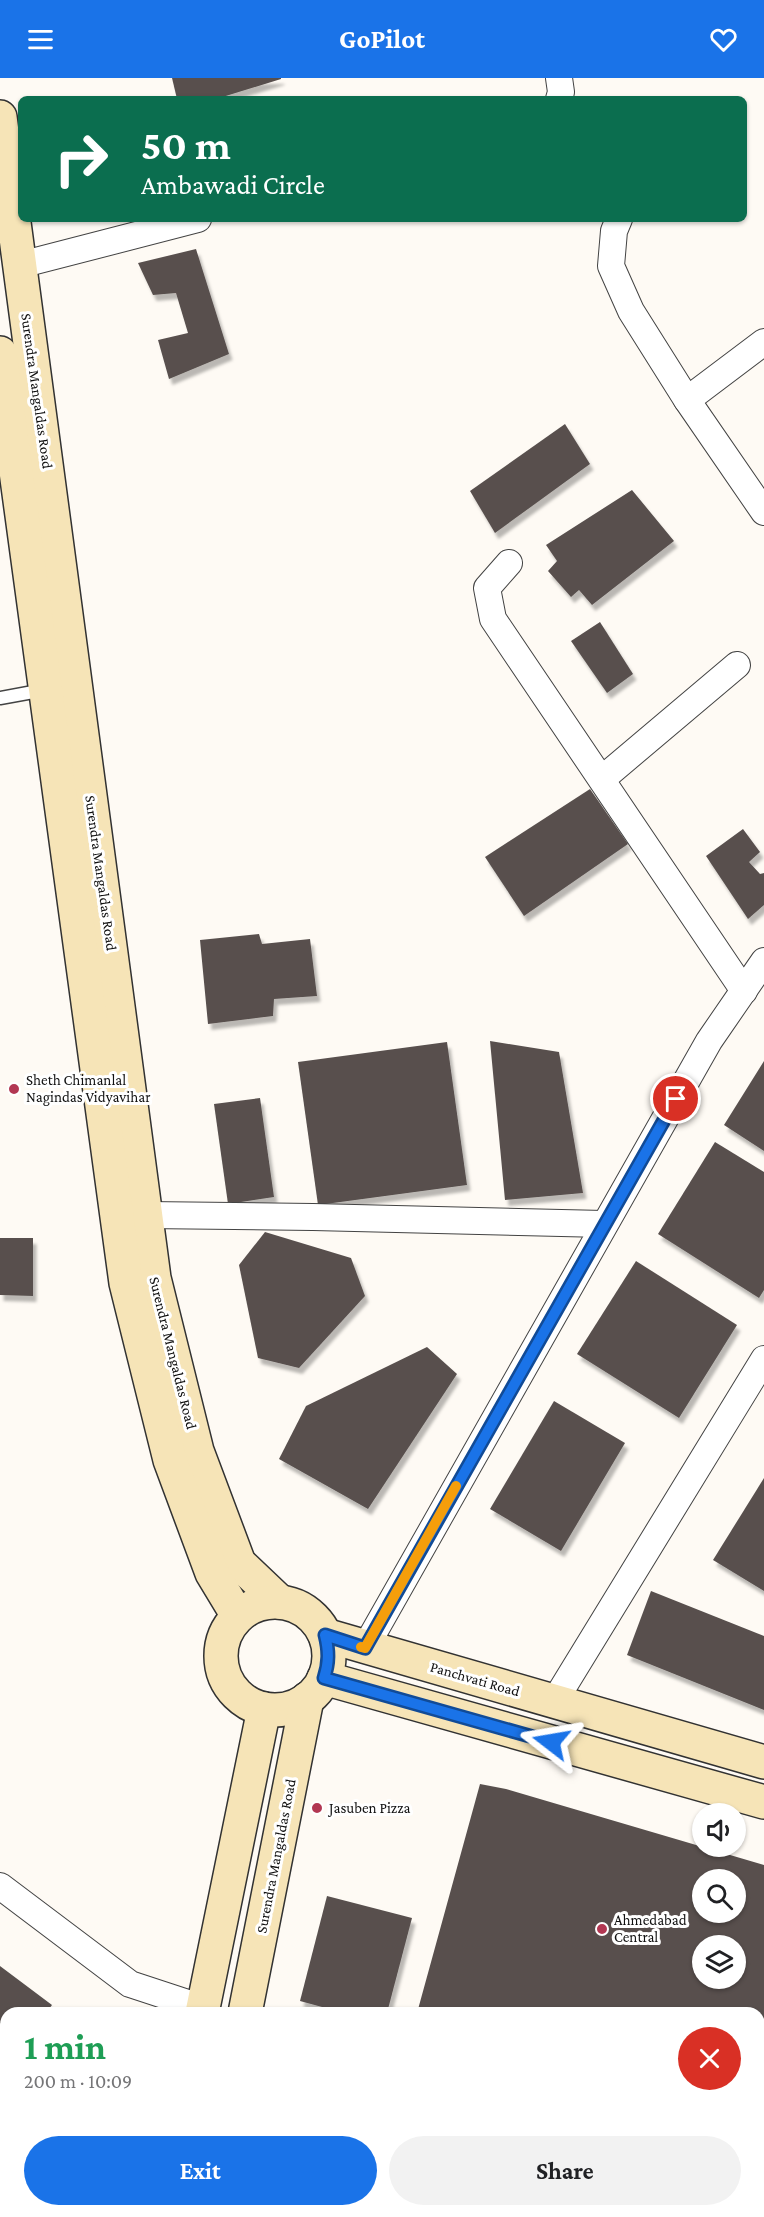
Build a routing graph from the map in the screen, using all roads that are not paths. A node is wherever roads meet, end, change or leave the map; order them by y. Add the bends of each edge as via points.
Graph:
1 (559, 78) edge
2 (560, 96) edge
3 (0, 117) edge
4 (186, 222) edge
5 (618, 222) edge
6 (20, 265) junction
7 (764, 342) edge
8 (0, 353) edge
9 (687, 400) junction
10 (9, 489) edge
11 (764, 512) edge
12 (509, 563) dead end
13 (737, 665) dead end
14 (45, 690) junction
15 (0, 698) edge
16 (602, 779) junction
17 (764, 961) edge
18 (744, 991) junction
19 (146, 1215) junction
20 (604, 1224) junction
21 (764, 1359) edge
22 (280, 1602) junction
23 (238, 1616) junction
24 (325, 1635) junction
25 (365, 1648) junction
26 (316, 1689) junction
27 (554, 1702) junction
28 (264, 1709) junction
29 (764, 1762) edge
30 (764, 1802) edge
31 (0, 1886) edge
32 (195, 2007) edge
33 (204, 2007) edge
34 (246, 2007) edge

1 - 2 street
3 - 6 main road, Surendra Mangaldas Road
4 - 6 street
5 - 9 street via 611,266 631,311
6 - 19 main road, Surendra Mangaldas Road
7 - 9 street
8 - 10 main road, Surendra Mangaldas Road
9 - 11 street
10 - 14 main road, Surendra Mangaldas Road
12 - 16 street via 487,588 494,619
13 - 16 street
14 - 15 lane
14 - 23 main road, Surendra Mangaldas Road via 126,1283 170,1460 212,1573
16 - 18 street
17 - 18 street
18 - 20 street via 709,1041
19 - 20 street
19 - 22 main road, Surendra Mangaldas Road via 154,1278 197,1451 239,1563
20 - 25 street
21 - 27 street
22 - 23 main road via 250,1607
22 - 24 main road via 307,1612
23 - 28 main road via 226,1632 221,1652 224,1672 234,1690
24 - 25 main road, Panchvati Road
24 - 26 main road via 329,1664
25 - 27 main road, Panchvati Road
26 - 28 main road via 295,1706
26 - 30 main road
26 - 34 main road, Surendra Mangaldas Road
27 - 29 main road, Panchvati Road
28 - 33 main road
31 - 32 street via 130,1984

